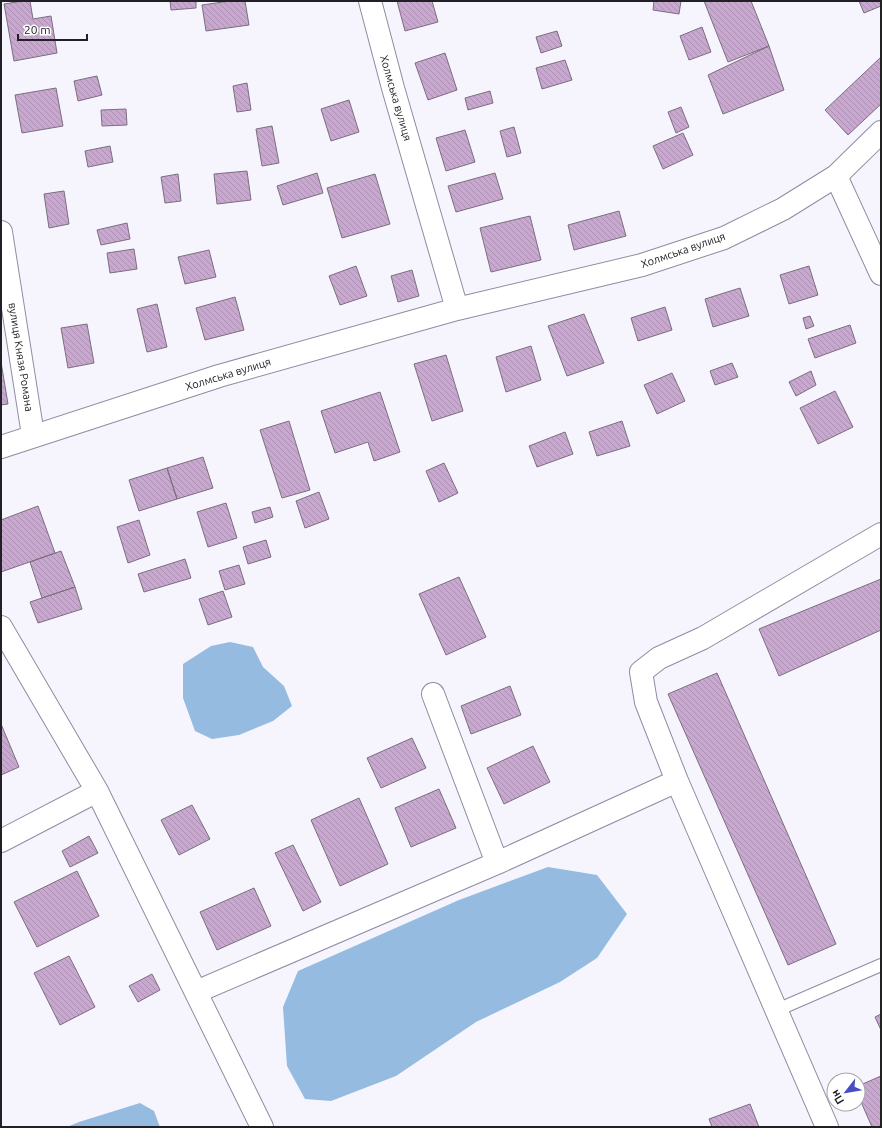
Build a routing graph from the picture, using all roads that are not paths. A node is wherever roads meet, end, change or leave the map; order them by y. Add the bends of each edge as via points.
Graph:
1 (370, 1) edge
2 (881, 132) edge
3 (836, 176) junction
4 (1, 232) edge
5 (881, 274) edge
6 (457, 309) junction
7 (33, 435) junction
8 (1, 447) edge
9 (881, 534) edge
10 (1, 627) edge
11 (433, 694) dead end
12 (677, 780) junction
13 (97, 791) junction
14 (1, 841) edge
15 (497, 863) junction
16 (881, 965) edge
17 (196, 992) junction
18 (777, 1010) junction
19 (262, 1127) edge
20 (827, 1127) edge

1 - 6 street, Холмська вулиця via 392,88
2 - 3 street, Холмська вулиця
3 - 5 street
3 - 6 street, Холмська вулиця via 783,209 724,238 642,265
4 - 7 street, вулиця Князя Романа
6 - 7 street, Холмська вулиця via 219,376
7 - 8 street, Холмська вулиця
9 - 12 street via 703,638 659,658 640,672 646,702
10 - 13 street
11 - 15 street
12 - 15 street
12 - 18 street
13 - 14 street
13 - 17 street
15 - 17 street
16 - 18 lane
17 - 19 street
18 - 20 street

